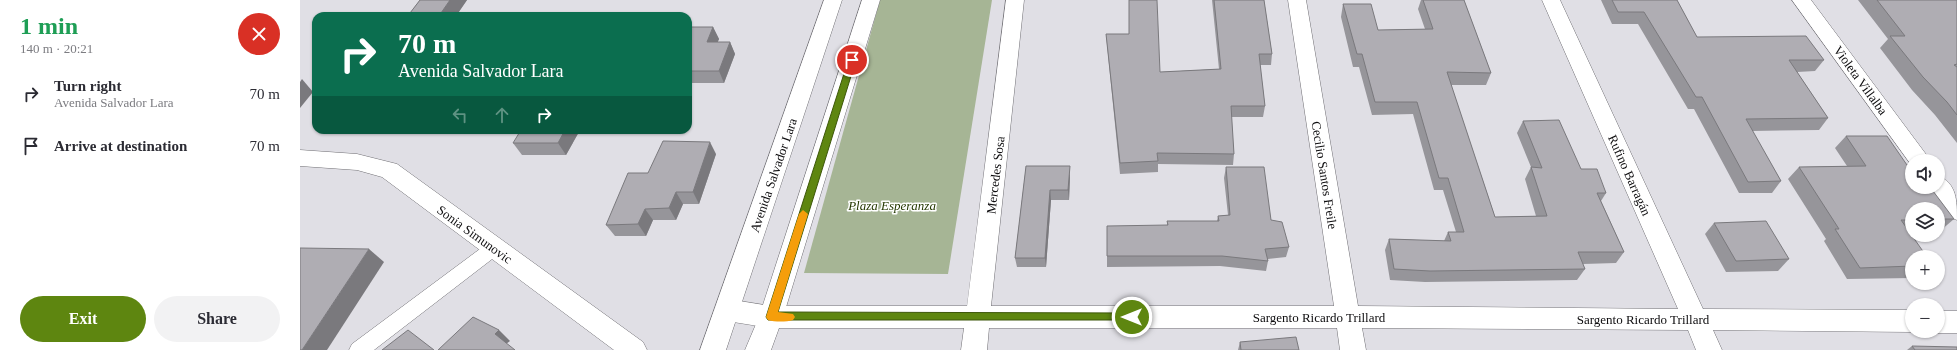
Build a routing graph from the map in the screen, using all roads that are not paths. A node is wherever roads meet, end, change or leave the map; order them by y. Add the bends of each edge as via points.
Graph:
1 (833, 0) edge
2 (871, 0) edge
3 (1015, 0) edge
4 (1297, 0) edge
5 (1551, 0) edge
6 (1801, 0) edge
7 (1915, 154) edge
8 (300, 158) edge
9 (1945, 194) edge
10 (1957, 211) edge
11 (494, 248) junction
12 (727, 310) junction
13 (771, 317) junction
14 (1348, 317) junction
15 (978, 318) junction
16 (1695, 319) junction
17 (1905, 321) edge
18 (1945, 322) edge
19 (1957, 322) edge
20 (359, 350) edge
21 (634, 350) edge
22 (713, 350) edge
23 (758, 350) edge
24 (974, 350) edge
25 (1353, 350) edge
26 (1709, 350) edge

1 - 12 street, Avenida Salvador Lara
2 - 13 street
3 - 15 street, Mercedes Sosa
4 - 14 street, Cecilio Santos Freile
5 - 16 street, Rufino Barragán
6 - 7 street, Violeta Villalba
8 - 11 street, Sonia Simunovic via 357,162 390,170
9 - 10 street
11 - 20 lane
11 - 21 street, Sonia Simunovic
12 - 13 street, Sargento Ricardo Trillard
12 - 22 street, Avenida Salvador Lara
13 - 15 street, Sargento Ricardo Trillard
13 - 23 street
14 - 15 street, Sargento Ricardo Trillard
14 - 16 street, Sargento Ricardo Trillard
14 - 25 street, Cecilio Santos Freile
15 - 24 street, Mercedes Sosa
16 - 17 street, Sargento Ricardo Trillard
16 - 26 street, Rufino Barragán
18 - 19 street

